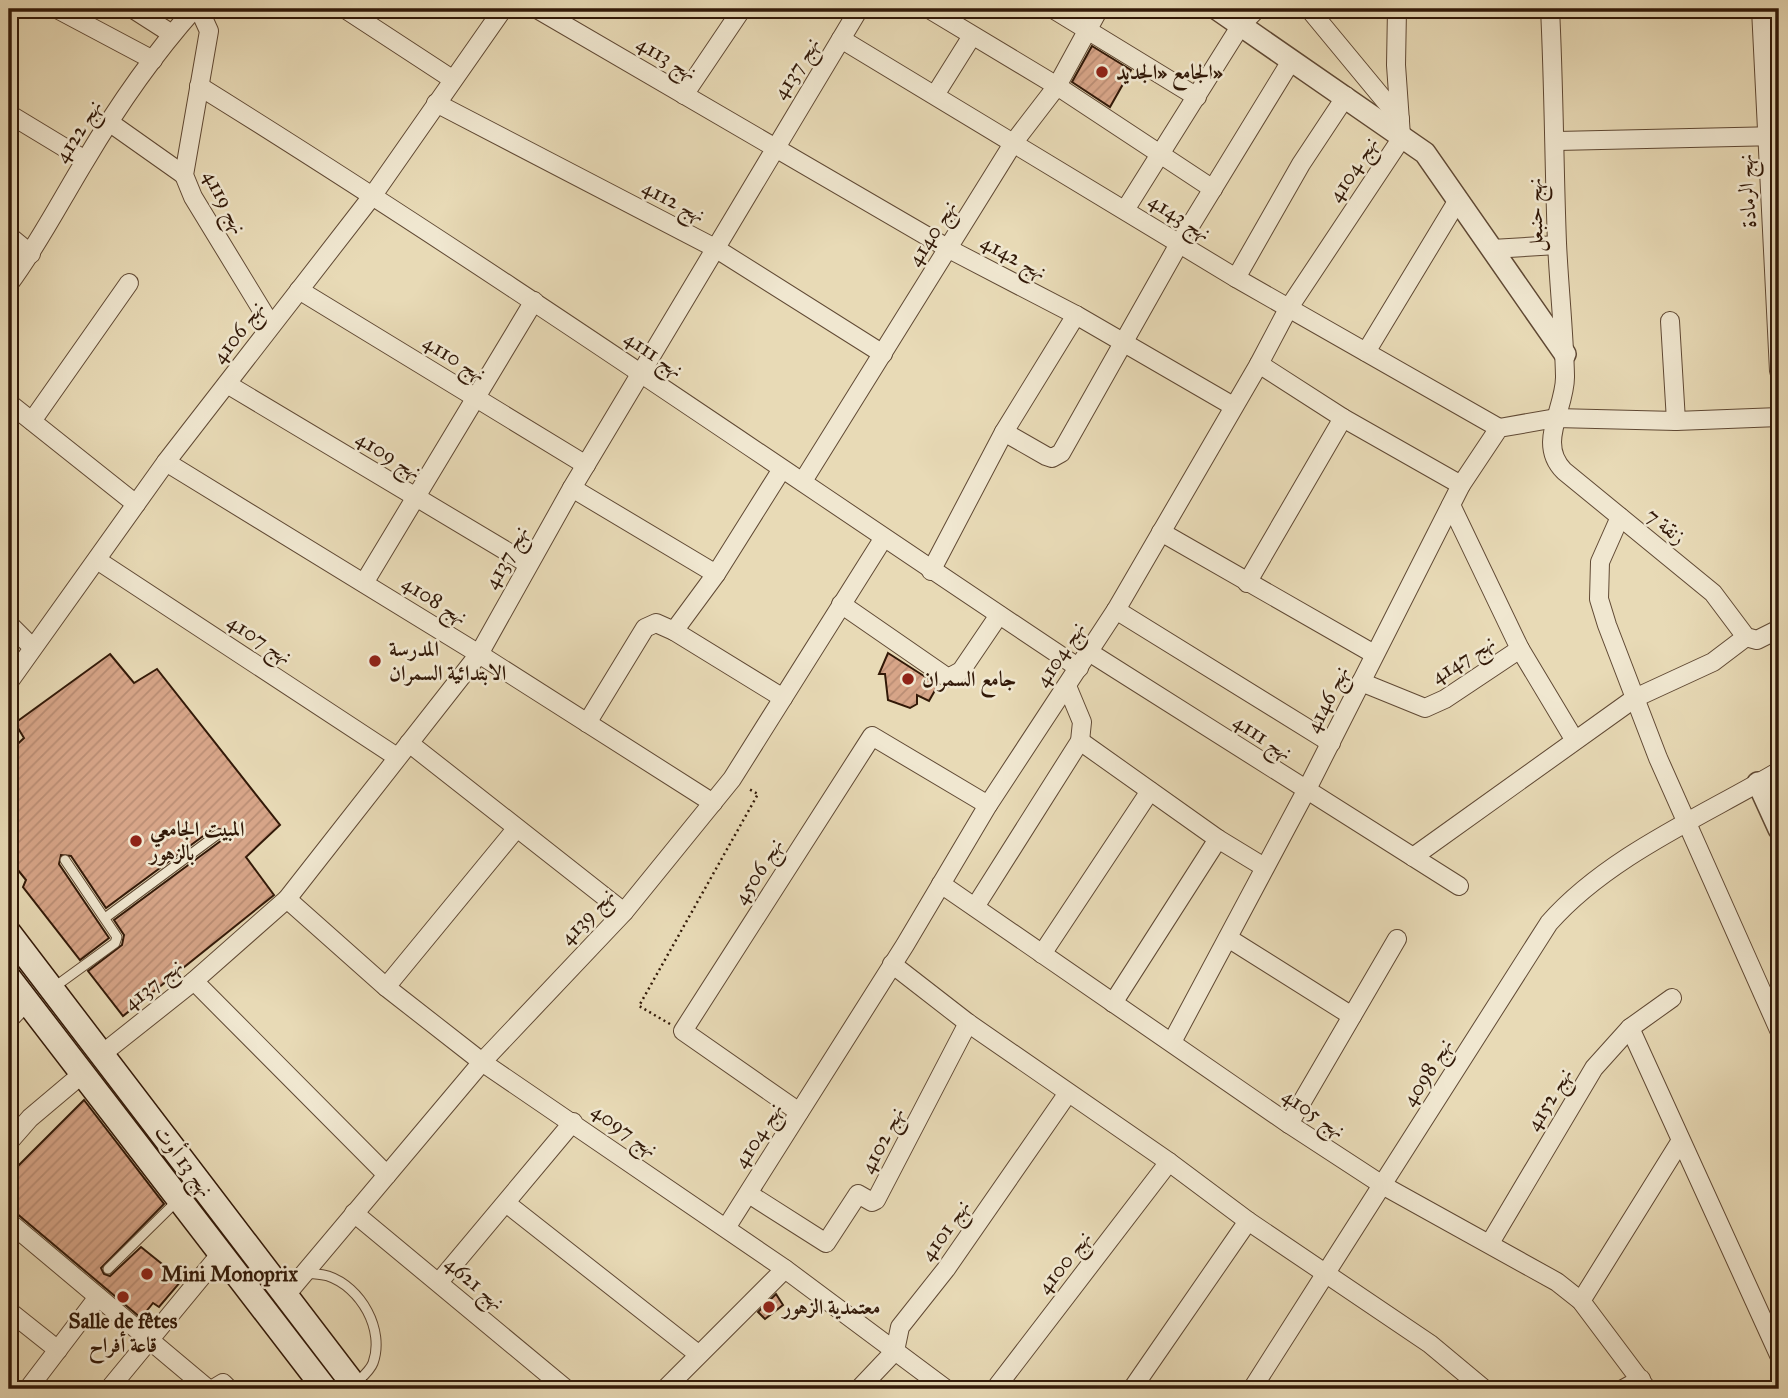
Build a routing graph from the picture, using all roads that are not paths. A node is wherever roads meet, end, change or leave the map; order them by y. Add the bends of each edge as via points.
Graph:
1 (57, 9) edge
2 (133, 9) edge
3 (197, 9) edge
4 (345, 9) edge
5 (503, 9) edge
6 (537, 9) edge
7 (742, 9) edge
8 (859, 9) edge
9 (929, 9) edge
10 (1053, 9) edge
11 (1099, 9) edge
12 (1217, 9) edge
13 (1257, 9) edge
14 (1309, 9) edge
15 (1397, 9) edge
16 (1550, 9) edge
17 (1761, 9) edge
18 (1241, 25) junction
19 (1086, 29) junction
20 (172, 34) junction
21 (972, 36) junction
22 (841, 39) junction
23 (153, 60) junction
24 (1291, 61) junction
25 (452, 79) junction
26 (199, 86) junction
27 (1057, 86) junction
28 (684, 95) junction
29 (935, 95) junction
30 (1346, 96) junction
31 (1197, 97) junction
32 (436, 103) junction
33 (9, 114) edge
34 (109, 122) junction
35 (1400, 128) junction
36 (1773, 136) edge
37 (1556, 141) junction
38 (1014, 142) junction
39 (775, 145) junction
40 (1162, 154) junction
41 (85, 160) junction
42 (184, 175) junction
43 (1213, 189) junction
44 (373, 195) junction
45 (1458, 200) junction
46 (1125, 211) junction
47 (9, 236) edge
48 (1179, 244) junction
49 (1557, 244) junction
50 (715, 248) junction
51 (949, 249) junction
52 (1492, 249) junction
53 (31, 254) junction
54 (1236, 278) junction
55 (129, 283) dead end
56 (9, 284) edge
57 (299, 290) junction
58 (534, 301) junction
59 (1288, 309) junction
60 (1076, 315) junction
61 (1670, 321) dead end
62 (271, 325) junction
63 (1125, 344) junction
64 (1366, 352) junction
65 (883, 354) junction
66 (1564, 354) junction
67 (1259, 364) junction
68 (1779, 371) edge
69 (643, 373) junction
70 (227, 384) junction
71 (475, 397) junction
72 (9, 403) edge
73 (1233, 406) junction
74 (1779, 417) edge
75 (1343, 418) junction
76 (1556, 418) junction
77 (32, 421) junction
78 (1676, 421) junction
79 (1499, 428) junction
80 (1004, 432) junction
81 (166, 463) junction
82 (586, 465) junction
83 (782, 469) junction
84 (803, 481) junction
85 (1461, 485) junction
86 (572, 488) junction
87 (416, 498) junction
88 (136, 503) junction
89 (1451, 505) junction
90 (1620, 517) junction
91 (1161, 532) junction
92 (883, 540) junction
93 (97, 559) junction
94 (527, 564) junction
95 (932, 570) junction
96 (716, 574) junction
97 (364, 583) junction
98 (1247, 583) junction
99 (841, 604) junction
100 (1116, 610) junction
101 (999, 615) junction
102 (9, 624) edge
103 (1779, 629) edge
104 (674, 631) junction
105 (1746, 637) junction
106 (32, 647) junction
107 (1520, 649) junction
108 (1089, 652) junction
109 (479, 654) junction
110 (1374, 654) junction
111 (1079, 668) junction
112 (9, 682) edge
113 (1361, 682) junction
114 (1066, 686) junction
115 (783, 698) junction
116 (1634, 698) junction
117 (587, 723) junction
118 (1574, 739) junction
119 (1080, 741) junction
120 (1331, 743) junction
121 (403, 750) junction
122 (1779, 771) edge
123 (1755, 785) junction
124 (1150, 791) junction
125 (1306, 791) junction
126 (713, 803) junction
127 (988, 805) junction
128 (1686, 824) junction
129 (516, 829) junction
130 (1779, 829) edge
131 (218, 834) dead end
132 (1218, 839) junction
133 (1413, 857) junction
134 (65, 860) dead end
135 (1264, 867) junction
136 (941, 884) junction
137 (1459, 886) dead end
138 (287, 899) junction
139 (975, 907) junction
140 (624, 912) junction
141 (105, 918) junction
142 (9, 933) edge
143 (1227, 938) junction
144 (1397, 939) dead end
145 (1042, 954) junction
146 (892, 964) junction
147 (9, 978) edge
148 (194, 981) junction
149 (386, 987) junction
150 (52, 989) junction
151 (1672, 998) dead end
152 (1112, 1003) junction
153 (30, 1004) junction
154 (1352, 1016) junction
155 (968, 1023) junction
156 (9, 1026) edge
157 (1630, 1028) junction
158 (1779, 1030) edge
159 (1172, 1042) junction
160 (102, 1054) junction
161 (482, 1062) junction
162 (81, 1074) junction
163 (1068, 1093) junction
164 (799, 1112) junction
165 (573, 1122) junction
166 (1289, 1124) junction
167 (1680, 1142) junction
168 (9, 1143) edge
169 (1169, 1162) junction
170 (387, 1175) junction
171 (1384, 1186) junction
172 (748, 1194) junction
173 (179, 1198) junction
174 (506, 1203) junction
175 (354, 1213) junction
176 (1248, 1221) junction
177 (9, 1222) edge
178 (726, 1228) junction
179 (1490, 1243) junction
180 (222, 1252) junction
181 (108, 1269) dead end
182 (785, 1269) junction
183 (304, 1273) junction
184 (1325, 1273) junction
185 (439, 1282) junction
186 (286, 1295) junction
187 (98, 1297) junction
188 (1581, 1301) junction
189 (9, 1311) edge
190 (148, 1339) junction
191 (58, 1350) junction
192 (895, 1351) junction
193 (698, 1354) junction
194 (1779, 1355) edge
195 (1644, 1384) edge
196 (356, 1387) edge
197 (1254, 1388) edge
198 (28, 1389) edge
199 (108, 1389) edge
200 (210, 1389) edge
201 (229, 1389) edge
202 (325, 1389) edge
203 (566, 1389) edge
204 (665, 1389) edge
205 (859, 1389) edge
206 (946, 1389) edge
207 (995, 1389) edge
208 (1132, 1389) edge
209 (1484, 1389) edge
210 (1623, 1389) edge

1 - 23 street
2 - 20 street
3 - 20 street, نهج 4122
3 - 26 street, نهج 4119 via 209,31
4 - 25 street
5 - 25 street, نهج 4106
6 - 28 street, نهج 4113
7 - 28 street
8 - 22 street, نهج 4137
9 - 21 street
10 - 19 street
11 - 19 street, نهج 4140
12 - 18 street
13 - 18 street
14 - 35 street
15 - 35 street
16 - 37 street, نهج حنبعل
17 - 36 street, نهج الرمادة
18 - 24 street
18 - 31 street
19 - 27 street, نهج 4140
19 - 31 street
20 - 23 street, نهج 4122
21 - 27 street
21 - 29 street
22 - 29 street, نهج 4143
22 - 39 street, نهج 4137
23 - 34 street, نهج 4122
24 - 30 street
24 - 43 street
25 - 32 street, نهج 4106
26 - 42 street, نهج 4119
26 - 44 street, نهج 4111
27 - 38 street, نهج 4140
27 - 40 street
28 - 39 street, نهج 4113
29 - 38 street, نهج 4143
30 - 35 street
30 - 54 street
31 - 40 street
32 - 44 street, نهج 4106
32 - 50 street, نهج 4112
33 - 41 street
34 - 41 street, نهج 4122
34 - 42 street
35 - 45 street via 1425,153
35 - 59 street, نهج 4104
36 - 37 street
36 - 68 street, نهج الرمادة
37 - 49 street, نهج حنبعل
38 - 46 street, نهج 4143
38 - 51 street, نهج 4140
39 - 50 street, نهج 4137
39 - 51 street, نهج 4142
40 - 43 street
40 - 46 street
41 - 53 street, نهج 4122
42 - 62 street, نهج 4119
43 - 48 street
44 - 57 street, نهج 4106
44 - 58 street, نهج 4111
45 - 52 street
45 - 64 street
46 - 48 street, نهج 4143
47 - 53 street
48 - 54 street, نهج 4143
48 - 63 street
49 - 52 street
49 - 66 street, نهج حنبعل
50 - 65 street, نهج 4112
50 - 69 street, نهج 4137
51 - 60 street, نهج 4142
51 - 65 street, نهج 4140
52 - 66 street
53 - 56 street, نهج 4122
54 - 59 street, نهج 4143
55 - 77 street
57 - 62 street, نهج 4106
57 - 71 street, نهج 4110
58 - 69 street, نهج 4111
58 - 71 street
59 - 64 street, نهج 4143
59 - 67 street, نهج 4104
60 - 63 street, نهج 4142
60 - 80 street
61 - 78 street
62 - 70 street, نهج 4106
63 - 73 street, نهج 4142
63 - 80 street via 1057,456 1046,456
64 - 79 street, نهج 4143
65 - 84 street, نهج 4140
66 - 76 street, نهج حنبعل via 1566,391
67 - 73 street, نهج 4104
67 - 75 street
69 - 82 street, نهج 4137
69 - 83 street, نهج 4111
70 - 81 street, نهج 4106
70 - 87 street, نهج 4109
71 - 82 street, نهج 4110
71 - 87 street
72 - 77 street
73 - 91 street, نهج 4104
74 - 78 street
75 - 85 street
75 - 98 street
76 - 78 street
76 - 79 street
76 - 90 street, زنقة 7 via 1551,441 1557,464
77 - 88 street
79 - 85 street, نهج 4146
80 - 95 street
81 - 88 street, نهج 4106
81 - 97 street, نهج 4108
82 - 86 street, نهج 4137
83 - 84 street, نهج 4111
83 - 96 street
84 - 92 street, نهج 4111
85 - 89 street, نهج 4146
86 - 94 street, نهج 4137
86 - 96 street
87 - 94 street, نهج 4109
87 - 97 street
88 - 93 street, نهج 4106
89 - 107 street, نهج 4147
89 - 110 street, نهج 4146
90 - 105 street, زنقة 7 via 1713,593
90 - 116 street via 1600,562 1599,599
91 - 98 street
91 - 100 street, نهج 4104
92 - 95 street, نهج 4111
92 - 99 street, نهج 4139
93 - 106 street, نهج 4106
93 - 121 street, نهج 4107
94 - 109 street, نهج 4137
95 - 101 street, نهج 4111
96 - 104 street
97 - 109 street, نهج 4108
98 - 110 street
99 - 101 street via 948,678 961,671
99 - 115 street, نهج 4139
100 - 108 street, نهج 4104
100 - 120 street
101 - 111 street, نهج 4111
102 - 106 street
103 - 105 street via 1757,640
104 - 115 street
104 - 117 street via 656,622 645,628
105 - 116 street via 1713,662
106 - 112 street, نهج 4106
107 - 113 street, نهج 4147 via 1425,708
107 - 118 street
108 - 111 street, نهج 4104
108 - 125 street, نهج 4111
109 - 117 street, نهج 4108
109 - 121 street, نهج 4137
110 - 113 street, نهج 4146
111 - 114 street, نهج 4104
113 - 120 street, نهج 4146
114 - 119 street via 1082,722
114 - 127 street, نهج 4104
115 - 126 street, نهج 4139
116 - 118 street
116 - 128 street
117 - 126 street, نهج 4108
118 - 133 street
119 - 124 street
119 - 139 street
120 - 125 street, نهج 4146
121 - 129 street, نهج 4107
121 - 138 street, نهج 4137
122 - 123 street, نهج 4098
123 - 128 street, نهج 4098
123 - 130 street
124 - 132 street
124 - 145 street
125 - 133 street, نهج 4111
125 - 135 street, نهج 4146
126 - 140 street, نهج 4139
127 - 136 street, نهج 4104
127 - 164 street, نهج 4506 via 872,736 683,1031
128 - 158 street
128 - 171 street, نهج 4098 via 1587,886 1549,923
129 - 140 street, نهج 4107
129 - 149 street
131 - 141 lane
132 - 135 street
132 - 152 street
133 - 137 street, نهج 4111
134 - 141 lane
135 - 143 street, نهج 4146
136 - 139 street, نهج 4105
136 - 146 street, نهج 4104
138 - 148 street, نهج 4137
138 - 149 street, نهج 4097
139 - 145 street, نهج 4105
140 - 161 street, نهج 4139
141 - 150 lane via 117,937 115,943
142 - 150 main road, نهج 13 أوت
143 - 154 street
143 - 159 street, نهج 4146
144 - 154 street
145 - 152 street, نهج 4105
146 - 155 street
146 - 164 street, نهج 4104
147 - 153 main road, نهج 13 أوت
148 - 160 street, نهج 4137
148 - 170 street
149 - 161 street, نهج 4097
150 - 160 main road, نهج 13 أوت
151 - 157 street, نهج 4152
152 - 159 street, نهج 4105
153 - 156 lane
153 - 162 main road, نهج 13 أوت
154 - 166 street
155 - 163 street
155 - 172 street, نهج 4102 via 876,1200 858,1194 826,1243
157 - 167 street
157 - 179 street, نهج 4152 via 1594,1068
159 - 166 street, نهج 4105
160 - 186 main road, نهج 13 أوت
161 - 165 street, نهج 4097
161 - 170 street, نهج 4139
162 - 168 street via 30,1118
162 - 173 main road, نهج 13 أوت
163 - 169 street
163 - 192 street, نهج 4101 via 946,1269 900,1327
164 - 172 street, نهج 4104
165 - 174 street
165 - 178 street, نهج 4097
166 - 171 street, نهج 4105
167 - 188 street
167 - 194 street
169 - 176 street
169 - 207 street, نهج 4100
170 - 175 street, نهج 4139
171 - 179 street, نهج 4105
171 - 184 street, نهج 4098
172 - 178 street, نهج 4104
173 - 180 main road, نهج 13 أوت
173 - 181 lane
174 - 185 street
174 - 193 street
175 - 183 street, نهج 4139
175 - 185 street, نهج 4621
176 - 184 street
176 - 208 street
177 - 187 street
178 - 182 street, نهج 4097
179 - 188 street, نهج 4105 via 1558,1282
180 - 190 street
180 - 202 main road, نهج 13 أوت
182 - 192 street, نهج 4097
182 - 193 street
183 - 186 street, نهج 4139
183 - 196 lane via 328,1276 345,1286 373,1318 377,1336 373,1365
184 - 197 street, نهج 4098
184 - 209 street via 1430,1344
185 - 203 street, نهج 4621
186 - 196 main road, نهج 13 أوت
187 - 190 street
187 - 191 street
188 - 195 street, نهج 4105
189 - 191 street
190 - 199 street
190 - 200 street
191 - 198 street
192 - 205 street, نهج 4101
192 - 206 street, نهج 4097
193 - 204 street
195 - 210 street
200 - 201 street via 220,1384

